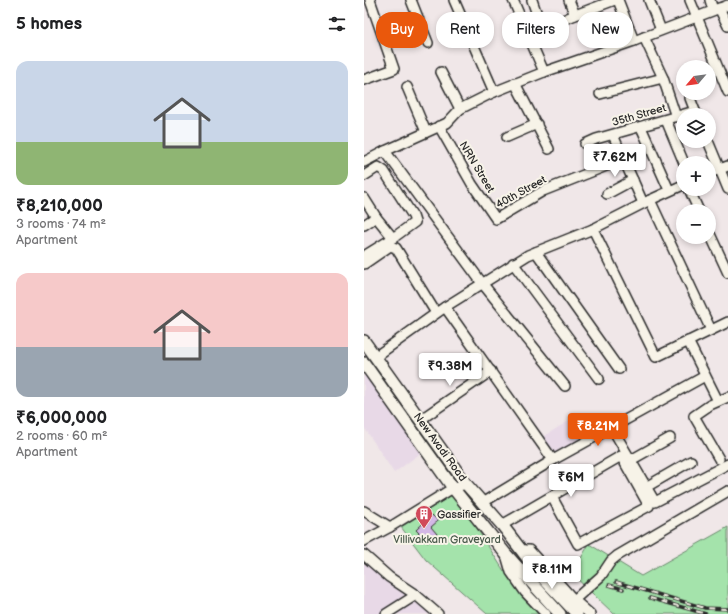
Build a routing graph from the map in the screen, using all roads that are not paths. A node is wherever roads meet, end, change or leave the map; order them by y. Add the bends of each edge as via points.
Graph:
1 (370, 0) edge
2 (411, 0) edge
3 (454, 0) edge
4 (513, 0) edge
5 (532, 0) edge
6 (569, 0) edge
7 (615, 0) edge
8 (618, 0) edge
9 (649, 0) edge
10 (690, 0) edge
11 (710, 0) edge
12 (720, 8) edge
13 (416, 12) edge
14 (575, 14) junction
15 (698, 16) junction
16 (728, 26) edge
17 (661, 30) junction
18 (644, 37) junction
19 (634, 41) junction
20 (441, 72) dead end
21 (544, 72) junction
22 (663, 78) junction
23 (364, 80) edge
24 (515, 83) junction
25 (407, 87) dead end
26 (494, 92) junction
27 (728, 92) edge
28 (600, 94) dead end
29 (460, 109) junction
30 (676, 117) joint
31 (666, 120) junction
32 (536, 124) junction
33 (438, 126) junction
34 (640, 126) junction
35 (426, 132) junction
36 (613, 134) junction
37 (507, 137) dead end
38 (585, 144) dead end
39 (549, 148) dead end
40 (712, 148) edge
41 (385, 151) junction
42 (681, 156) edge
43 (624, 159) junction
44 (364, 162) edge
45 (724, 167) edge
46 (364, 176) edge
47 (633, 180) junction
48 (676, 188) edge
49 (728, 188) edge
50 (669, 190) junction
51 (607, 194) dead end
52 (364, 198) edge
53 (646, 201) junction
54 (376, 217) junction
55 (496, 219) joint
56 (364, 225) edge
57 (593, 229) junction
58 (393, 238) junction
59 (715, 244) edge
60 (536, 252) junction
61 (364, 256) edge
62 (514, 263) junction
63 (364, 264) edge
64 (728, 273) edge
65 (482, 283) junction
66 (445, 307) junction
67 (436, 313) junction
68 (727, 325) edge
69 (711, 330) junction
70 (364, 341) edge
71 (688, 341) junction
72 (375, 357) junction
73 (364, 363) edge
74 (619, 369) dead end
75 (491, 371) junction
76 (705, 376) junction
77 (600, 379) dead end
78 (565, 386) dead end
79 (728, 397) edge
80 (718, 401) junction
81 (420, 420) junction
82 (612, 428) junction
83 (670, 438) dead end
84 (719, 459) dead end
85 (553, 460) junction
86 (631, 460) junction
87 (691, 461) dead end
88 (728, 464) edge
89 (466, 484) junction
90 (646, 487) junction
91 (453, 488) junction
92 (728, 491) edge
93 (552, 497) junction
94 (482, 503) junction
95 (364, 511) edge
96 (502, 525) junction
97 (390, 527) junction
98 (364, 541) edge
99 (521, 550) junction
100 (505, 553) junction
101 (364, 555) edge
102 (416, 595) junction
103 (574, 600) junction
104 (386, 614) edge
105 (438, 614) edge
106 (546, 614) edge
107 (560, 614) edge
108 (577, 614) edge
109 (590, 614) edge

1 - 23 street via 394,69
2 - 13 street
3 - 26 street
4 - 21 street
5 - 14 street via 542,28
6 - 14 street
7 - 14 street
8 - 19 street
9 - 17 street
10 - 15 street
11 - 12 street
12 - 15 street
12 - 16 street
15 - 17 street
15 - 27 street
17 - 18 street
18 - 19 street
18 - 22 street
19 - 21 street
20 - 29 street
21 - 24 street
22 - 28 street
22 - 30 street
24 - 26 street
24 - 32 street
25 - 35 street
26 - 29 street
29 - 33 street via 447,123
30 - 31 street, 35th Street
31 - 34 street, 35th Street
31 - 42 street
32 - 37 street
32 - 39 street
33 - 35 street
33 - 55 street, NRN Street
34 - 36 street, 35th Street
34 - 50 street
35 - 41 street
36 - 38 street, 35th Street
36 - 43 street
40 - 45 street
41 - 44 street
41 - 65 street
43 - 47 street
43 - 55 street, 40th Street via 544,191
45 - 49 street
46 - 58 street via 378,167 384,171 413,216 415,222
47 - 51 street
47 - 53 street
48 - 50 street
50 - 53 street
52 - 54 street
53 - 57 street
53 - 69 street
54 - 56 street
54 - 58 street
57 - 60 street
57 - 71 street via 656,357
58 - 61 street
59 - 64 street
60 - 62 street
60 - 74 street
62 - 65 street
62 - 77 street
63 - 67 street via 390,246 396,248
65 - 66 street
65 - 78 street
66 - 67 street
66 - 75 street
67 - 72 street
68 - 69 street
69 - 71 street
70 - 72 main road, New Avadi Road
71 - 76 street
72 - 81 main road, New Avadi Road
73 - 91 main road, New Avadi Road
75 - 81 street
75 - 85 street
76 - 80 street
76 - 82 street
79 - 80 street
80 - 84 street via 694,416
81 - 89 main road, New Avadi Road
82 - 85 street
82 - 86 street
83 - 86 street
85 - 94 street
86 - 90 street
87 - 90 street
88 - 90 street via 655,502
89 - 91 street
89 - 94 main road, New Avadi Road
91 - 97 street
91 - 100 main road, New Avadi Road
92 - 103 street via 617,556 601,576
93 - 93 street via 578,544 649,506 621,456
93 - 96 street
94 - 96 main road, New Avadi Road
95 - 97 street
96 - 99 main road, New Avadi Road
97 - 98 street
99 - 103 street via 530,550
99 - 108 main road, New Avadi Road
100 - 106 street via 511,572
100 - 107 main road, New Avadi Road
101 - 102 street via 389,577
102 - 104 street
102 - 105 street
103 - 109 street

